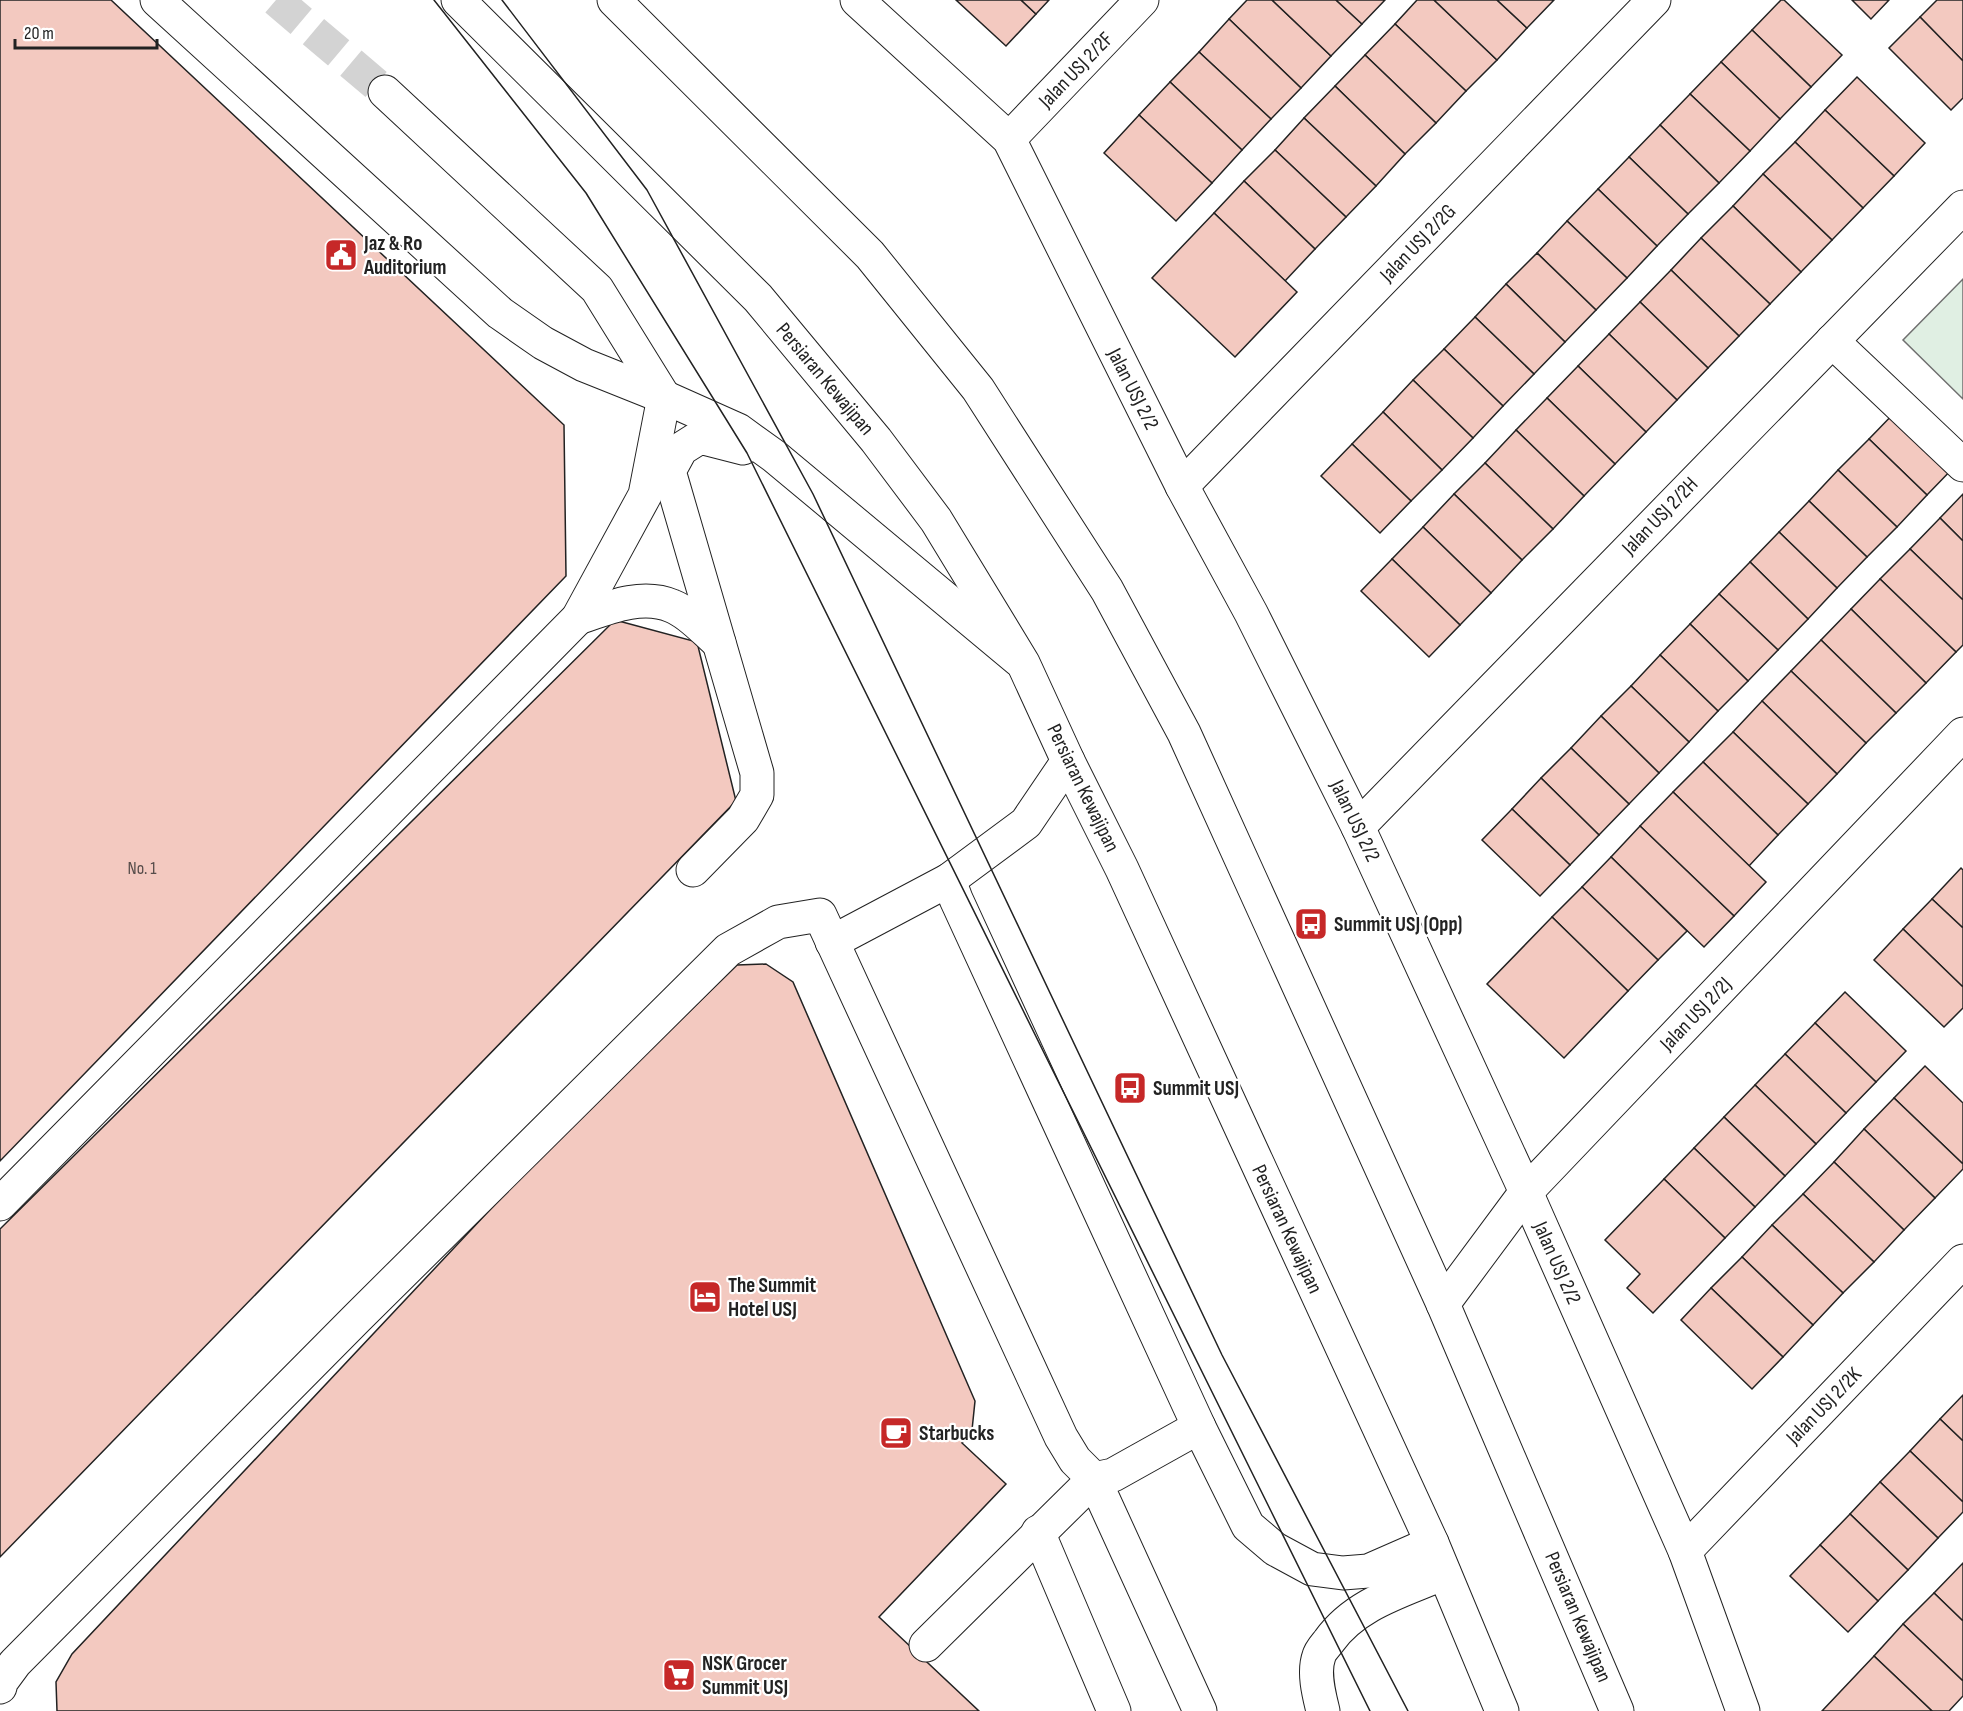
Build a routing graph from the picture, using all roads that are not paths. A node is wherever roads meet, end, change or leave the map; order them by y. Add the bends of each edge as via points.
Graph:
1 (157, 0) edge
2 (458, 0) edge
3 (614, 0) edge
4 (856, 0) edge
5 (1142, 0) edge
6 (1654, 0) edge
7 (385, 92) tunnel mouth
8 (1009, 139) junction
9 (1963, 207) edge
10 (1832, 341) junction
11 (664, 397) junction
12 (774, 456) junction
13 (1963, 465) edge
14 (1182, 486) junction
15 (578, 618) junction
16 (719, 643) junction
17 (1023, 663) junction
18 (1963, 734) edge
19 (1068, 760) junction
20 (1358, 827) junction
21 (693, 870) dead end
22 (949, 880) junction
23 (832, 942) junction
24 (1526, 1192) junction
25 (0, 1204) edge
26 (1963, 1261) edge
27 (1443, 1304) junction
28 (1199, 1427) junction
29 (1094, 1479) junction
30 (1038, 1532) junction
31 (1432, 1543) junction
32 (1685, 1551) junction
33 (1444, 1574) junction
34 (926, 1645) dead end
35 (0, 1687) edge
36 (1114, 1711) edge
37 (1200, 1711) edge
38 (1323, 1711) edge
39 (1502, 1711) edge
40 (1617, 1711) edge
41 (1743, 1711) edge

1 - 11 street via 500,313 584,365
2 - 17 street, Persiaran Kewajipan via 758,298 876,440 936,520
3 - 27 street, Persiaran Kewajipan via 870,255 978,389 1107,590 1184,733
4 - 8 street, Jalan USJ 2/2
5 - 8 street, Jalan USJ 2/2F
6 - 14 street, Jalan USJ 2/2G
7 - 11 street via 597,289
8 - 14 street, Jalan USJ 2/2
9 - 10 street, Jalan USJ 2/2H
10 - 13 street
10 - 20 street, Jalan USJ 2/2H
11 - 12 street via 738,430
11 - 15 street via 645,495
12 - 16 street via 700,437 681,449 669,471
12 - 17 street
14 - 20 street, Jalan USJ 2/2 via 1256,622
15 - 16 street via 620,604 649,601 673,606
15 - 25 street
16 - 21 street via 758,773 757,795 742,819
17 - 19 street, Persiaran Kewajipan
18 - 24 street, Jalan USJ 2/2J
19 - 22 street via 1026,823
19 - 31 street, Persiaran Kewajipan via 1122,869
20 - 24 street, Jalan USJ 2/2
22 - 23 street
22 - 28 street
23 - 29 street via 1061,1437 1075,1460
23 - 35 street via 820,915 778,922 728,950 24,1654
24 - 27 street, Jalan USJ 2/2J
24 - 32 street, Jalan USJ 2/2
26 - 32 street, Jalan USJ 2/2K
27 - 40 street, Persiaran Kewajipan
28 - 29 street via 1113,1475
28 - 31 street via 1248,1526 1275,1549 1312,1569 1343,1573 1368,1570
29 - 30 street
29 - 37 street
30 - 34 street
30 - 36 street
31 - 33 street, Persiaran Kewajipan
32 - 41 street, Jalan USJ 2/2
33 - 38 street via 1372,1604 1336,1631 1318,1656 1317,1684
33 - 39 street, Persiaran Kewajipan

